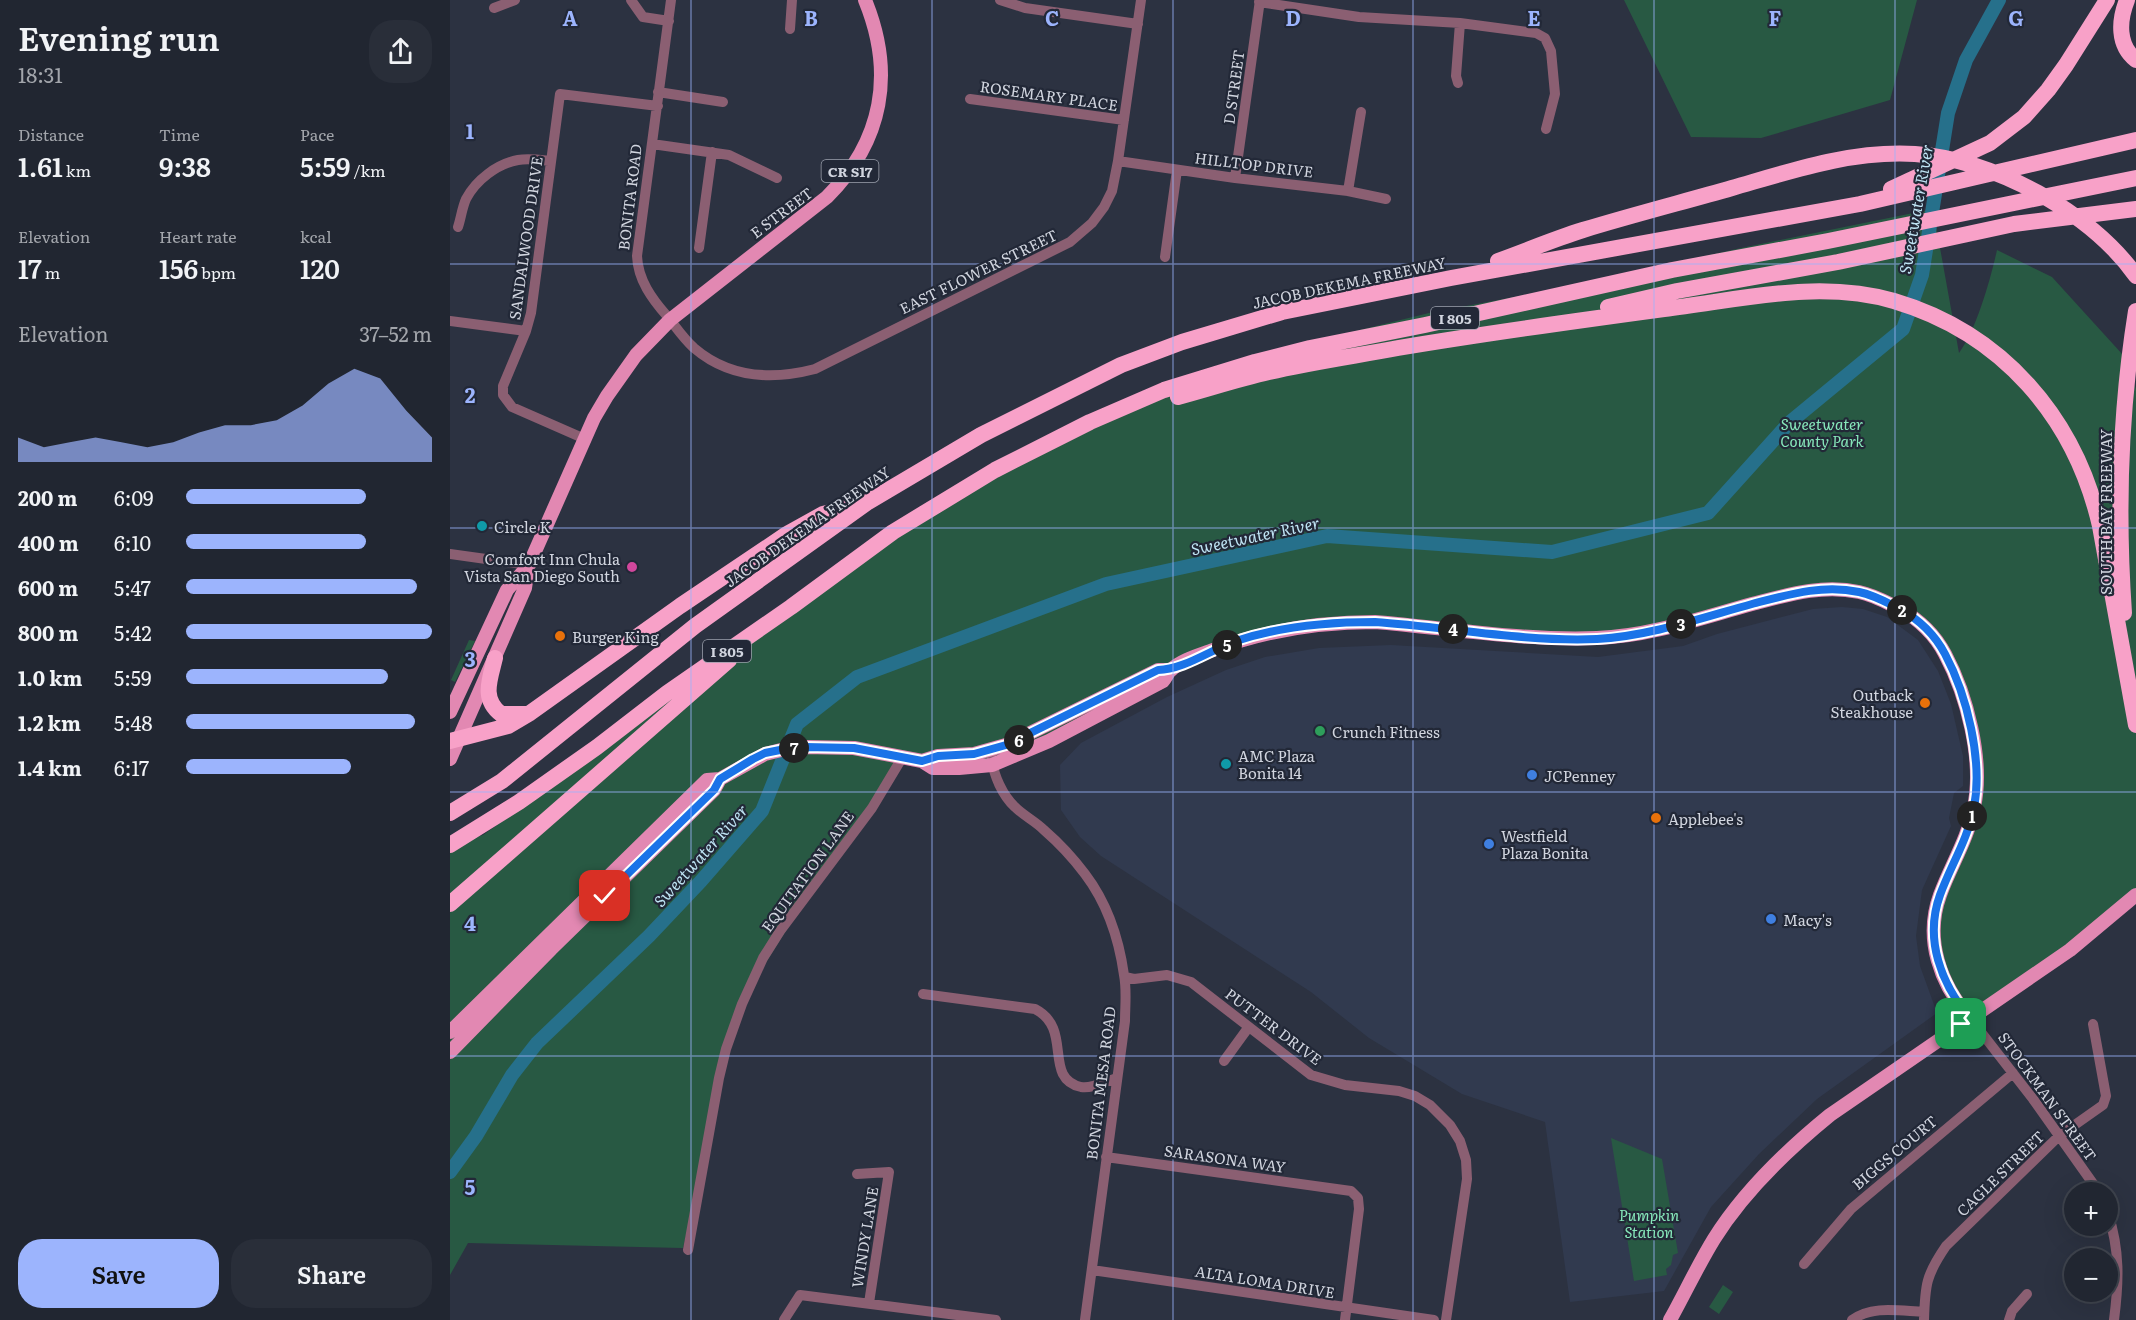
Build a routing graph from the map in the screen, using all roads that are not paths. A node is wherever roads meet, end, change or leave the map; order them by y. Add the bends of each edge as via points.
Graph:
1 (514, 0) edge
2 (631, 0) edge
3 (671, 0) edge
4 (792, 0) edge
5 (865, 0) edge
6 (1000, 0) edge
7 (1141, 0) edge
8 (2107, 0) edge
9 (2127, 0) edge
10 (1259, 1) edge
11 (494, 8) dead end
12 (669, 21) junction
13 (1460, 23) junction
14 (1138, 24) junction
15 (790, 29) dead end
16 (2136, 60) edge
17 (1458, 83) dead end
18 (658, 92) junction
19 (970, 99) dead end
20 (723, 102) dead end
21 (658, 106) junction
22 (1361, 112) dead end
23 (1124, 120) junction
24 (1546, 129) dead end
25 (2136, 140) edge
26 (652, 144) junction
27 (712, 152) junction
28 (551, 161) junction
29 (1118, 161) junction
30 (1177, 170) junction
31 (777, 178) dead end
32 (1235, 178) junction
33 (2136, 178) edge
34 (2079, 190) junction
35 (2136, 190) edge
36 (1348, 191) junction
37 (1386, 199) dead end
38 (1860, 204) junction
39 (2136, 209) edge
40 (458, 227) dead end
41 (699, 248) dead end
42 (1165, 257) dead end
43 (2136, 276) edge
44 (1451, 278) junction
45 (2136, 311) edge
46 (670, 320) junction
47 (450, 321) edge
48 (1522, 327) junction
49 (526, 331) junction
50 (1090, 422) junction
51 (585, 439) junction
52 (868, 502) junction
53 (450, 554) edge
54 (529, 565) junction
55 (791, 607) junction
56 (495, 658) junction
57 (1171, 670) junction
58 (450, 712) edge
59 (530, 713) junction
60 (2136, 713) edge
61 (2136, 725) edge
62 (455, 740) edge
63 (991, 749) junction
64 (902, 758) junction
65 (450, 759) edge
66 (922, 761) junction
67 (992, 765) junction
68 (720, 779) junction
69 (450, 813) edge
70 (450, 845) edge
71 (2134, 898) edge
72 (450, 904) edge
73 (1125, 977) junction
74 (923, 994) dead end
75 (1970, 1018) junction
76 (2093, 1024) dead end
77 (1248, 1028) junction
78 (450, 1032) edge
79 (450, 1052) edge
80 (1224, 1061) dead end
81 (2013, 1072) junction
82 (1117, 1078) junction
83 (2059, 1136) junction
84 (1106, 1157) junction
85 (857, 1174) dead end
86 (2091, 1182) edge
87 (2114, 1236) edge
88 (688, 1250) dead end
89 (1804, 1264) dead end
90 (1092, 1270) junction
91 (2027, 1294) dead end
92 (869, 1303) junction
93 (1346, 1308) junction
94 (1924, 1316) edge
95 (784, 1320) edge
96 (996, 1320) edge
97 (1084, 1320) edge
98 (1345, 1320) edge
99 (1434, 1320) edge
100 (1446, 1320) edge
101 (1670, 1320) edge
102 (1852, 1320) edge
103 (2009, 1320) edge
104 (2114, 1320) edge

1 - 11 street
2 - 12 street via 643,16
3 - 12 street, BONITA ROAD
4 - 15 street
5 - 46 main road, E STREET / CR S17 via 879,40 882,78 876,116 861,154 827,197
6 - 14 street via 1025,8
7 - 14 street, EAST FLOWER STREET
8 - 38 highway via 2066,65 2024,117 1990,143
9 - 16 highway via 2120,24 2124,43
10 - 13 street via 1359,17
10 - 32 street, D STREET
12 - 18 street, BONITA ROAD
13 - 17 street
13 - 24 street via 1536,33 1545,38 1551,51 1555,94
14 - 23 street, EAST FLOWER STREET
18 - 20 street
18 - 21 street, BONITA ROAD
19 - 23 street, ROSEMARY PLACE
21 - 26 street, BONITA ROAD
21 - 28 street, SANDALWOOD DRIVE via 560,93
22 - 36 street
23 - 29 street, EAST FLOWER STREET
25 - 38 highway, JACOB DEKEMA FREEWAY / I 805
26 - 27 street
26 - 46 street, BONITA ROAD via 638,269 651,297
27 - 31 street via 729,155
27 - 41 street
28 - 40 street via 521,159 490,172 466,200
28 - 49 street, SANDALWOOD DRIVE
29 - 30 street, HILLTOP DRIVE
29 - 46 street, EAST FLOWER STREET via 1104,207 1070,242 815,369 793,375 761,376 718,364 695,348
30 - 32 street, HILLTOP DRIVE
30 - 42 street
32 - 36 street, HILLTOP DRIVE
33 - 34 highway, I 805
34 - 35 highway
34 - 50 highway, I 805 via 1672,270 1277,356 1164,390
36 - 37 street, HILLTOP DRIVE
38 - 44 highway, JACOB DEKEMA FREEWAY / I 805
39 - 48 highway via 2014,224 1677,291
43 - 44 highway via 2097,234 2037,193 1960,162 1935,156 1890,154 1802,168 1582,230
44 - 52 highway, JACOB DEKEMA FREEWAY / I 805 via 1282,312 1122,365 981,435
45 - 60 highway, SOUTH BAY FREEWAY via 2122,445 2121,547
46 - 51 main road, CR S17 via 607,396
47 - 49 street
48 - 50 highway via 1294,367
48 - 61 highway via 1756,295 1827,291 1915,308 1974,339 2008,363 2042,400 2077,455 2100,526
49 - 51 street, SANDALWOOD DRIVE via 502,395 512,407
50 - 55 highway, I 805 via 995,470 893,532
51 - 54 main road, CR S17
52 - 59 highway via 823,514 787,534
52 - 69 highway, JACOB DEKEMA FREEWAY / I 805 via 695,626 502,781
53 - 54 street
54 - 56 main road, CR S17 via 525,588
54 - 58 main road, CR S17 via 507,590
55 - 70 highway, I 805 via 519,802
55 - 72 highway
56 - 59 highway via 488,690 490,703 501,714
56 - 62 main road, CR S17
57 - 63 main road via 1158,670 1037,731
57 - 67 main road via 1163,681 1048,741
57 - 75 main road via 1236,641 1294,626 1375,622 1552,639 1598,639 1662,629 1804,590 1836,589 1878,598 1911,615 1945,653 1969,720 1978,774 1974,808 1962,848 1940,896 1934,932 1940,972
59 - 62 highway via 508,726
62 - 65 main road, CR S17
63 - 66 main road
63 - 67 street, BONITA MESA ROAD
64 - 66 main road
64 - 68 main road via 854,748 785,749 759,756
64 - 88 street, EQUITATION LANE via 872,808 780,931 742,1004 722,1066
66 - 67 main road via 933,768
67 - 73 street, BONITA MESA ROAD via 1007,798 1086,875 1117,939
68 - 78 main road via 707,780
68 - 79 main road via 714,790
71 - 75 main road via 2070,950
73 - 77 street, PUTTER DRIVE via 1161,975 1183,979 1206,992
73 - 82 street, BONITA MESA ROAD via 1125,1021
74 - 82 street via 1035,1009 1053,1026 1058,1064 1072,1083 1092,1086
75 - 81 street, STOCKMAN STREET
75 - 101 main road via 1830,1115 1764,1175 1713,1240
76 - 83 street, CAGLE STREET via 2106,1096 2103,1105
77 - 80 street
77 - 100 street, PUTTER DRIVE via 1311,1075 1345,1085 1407,1093 1430,1105 1450,1125 1463,1150 1467,1179
81 - 83 street, STOCKMAN STREET
81 - 89 street, BIGGS COURT via 1851,1209
82 - 84 street, BONITA MESA ROAD
83 - 86 street, STOCKMAN STREET
83 - 94 street, CAGLE STREET via 1946,1246 1927,1279
84 - 90 street, BONITA MESA ROAD
84 - 93 street, SARASONA WAY via 1351,1191 1358,1198 1359,1209
85 - 92 street, WINDY LANE via 889,1172
87 - 104 street via 2119,1267
90 - 93 street, ALTA LOMA DRIVE
90 - 97 street, BONITA MESA ROAD
91 - 103 street
92 - 95 street via 800,1295
92 - 96 street
93 - 98 street
93 - 99 street, ALTA LOMA DRIVE
94 - 102 street via 1884,1310 1868,1311

